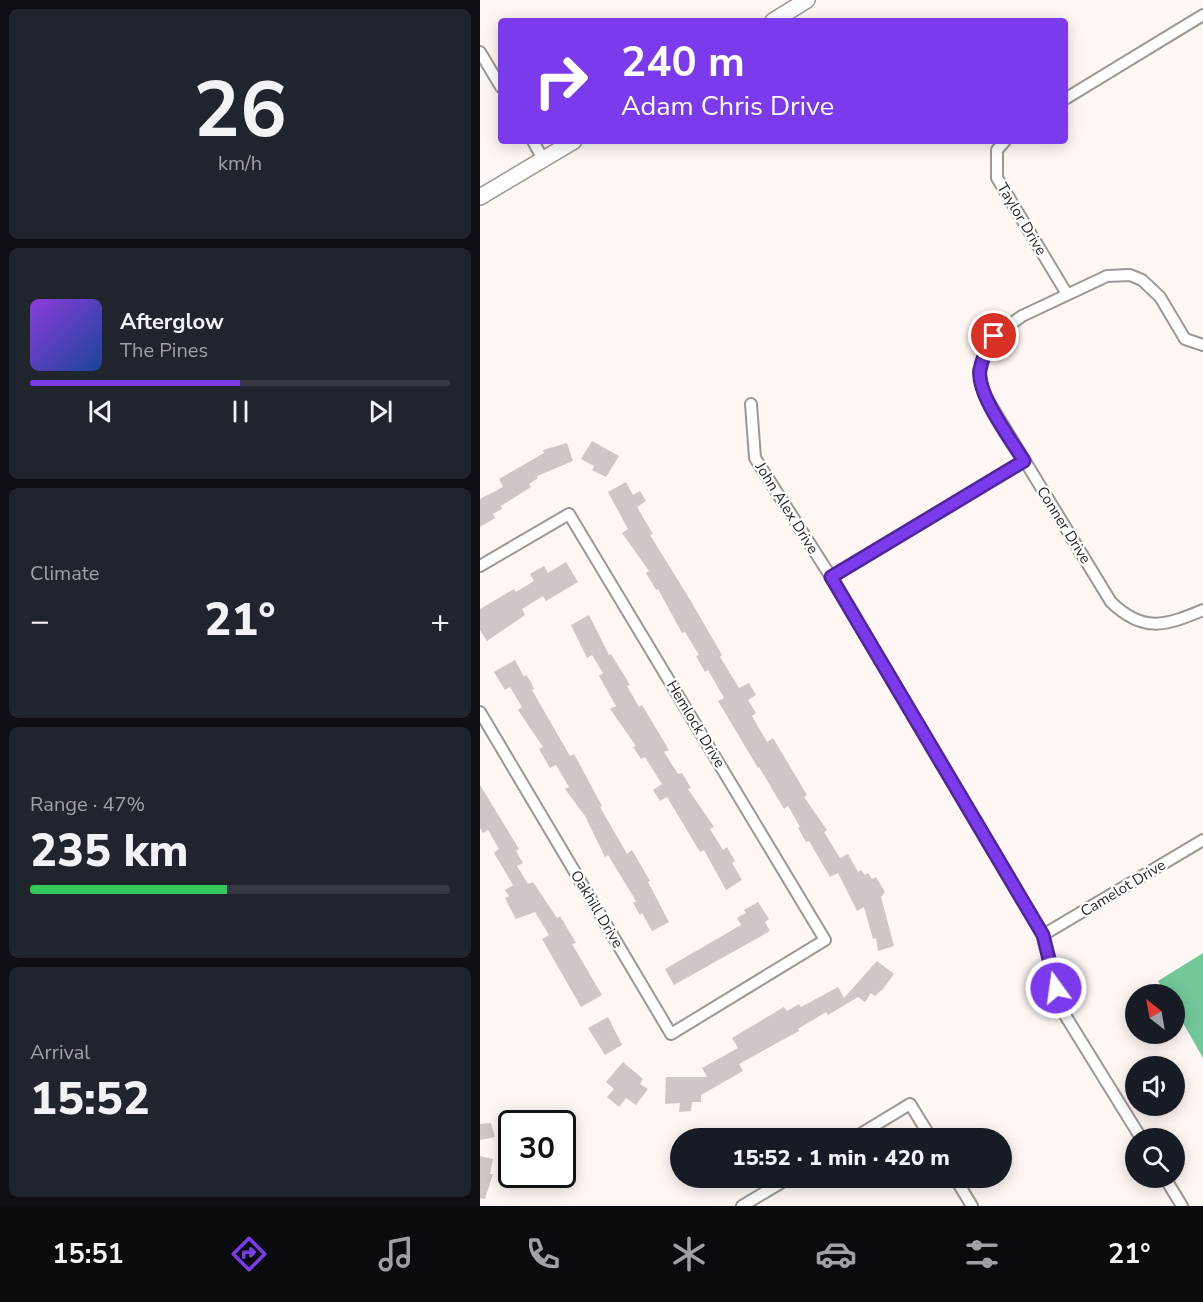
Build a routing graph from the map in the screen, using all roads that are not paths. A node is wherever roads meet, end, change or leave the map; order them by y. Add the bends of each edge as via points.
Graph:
1 (807, 0) edge
2 (1203, 15) edge
3 (778, 18) edge
4 (480, 52) edge
5 (498, 82) edge
6 (1068, 97) edge
7 (535, 144) edge
8 (569, 144) edge
9 (1002, 144) edge
10 (543, 159) junction
11 (480, 197) edge
12 (1067, 294) junction
13 (1203, 345) edge
14 (751, 404) dead end
15 (1024, 461) junction
16 (480, 566) edge
17 (831, 577) junction
18 (1203, 609) edge
19 (480, 712) edge
20 (1203, 840) edge
21 (1043, 935) junction
22 (744, 990) joint
23 (870, 1128) edge
24 (925, 1128) edge
25 (1135, 1128) edge
26 (773, 1188) edge
27 (960, 1188) edge
28 (1171, 1188) edge
29 (761, 1195) junction
30 (742, 1206) edge
31 (768, 1206) edge
32 (972, 1206) edge
33 (1182, 1206) edge

1 - 3 street
2 - 6 street
4 - 5 street
7 - 10 street
8 - 10 street
9 - 12 street, Taylor Drive via 997,150 997,178
10 - 11 street
12 - 13 street, Conner Drive via 1107,276 1130,275 1153,288 1185,339
12 - 15 street, Conner Drive via 1022,316 994,336 979,371 984,394
14 - 17 street, John Alex Drive via 755,458
15 - 17 street
15 - 18 street, Conner Drive via 1111,602 1123,613 1141,623 1163,624
16 - 22 street, Hemlock Drive via 569,514 825,940
17 - 21 street, John Alex Drive
19 - 22 street, Oakhill Drive via 671,1034
20 - 21 street, Camelot Drive
21 - 25 street, John Alex Drive via 1065,1015
23 - 24 street via 910,1104
26 - 29 street
27 - 32 street
28 - 33 street
29 - 30 street
29 - 31 street

